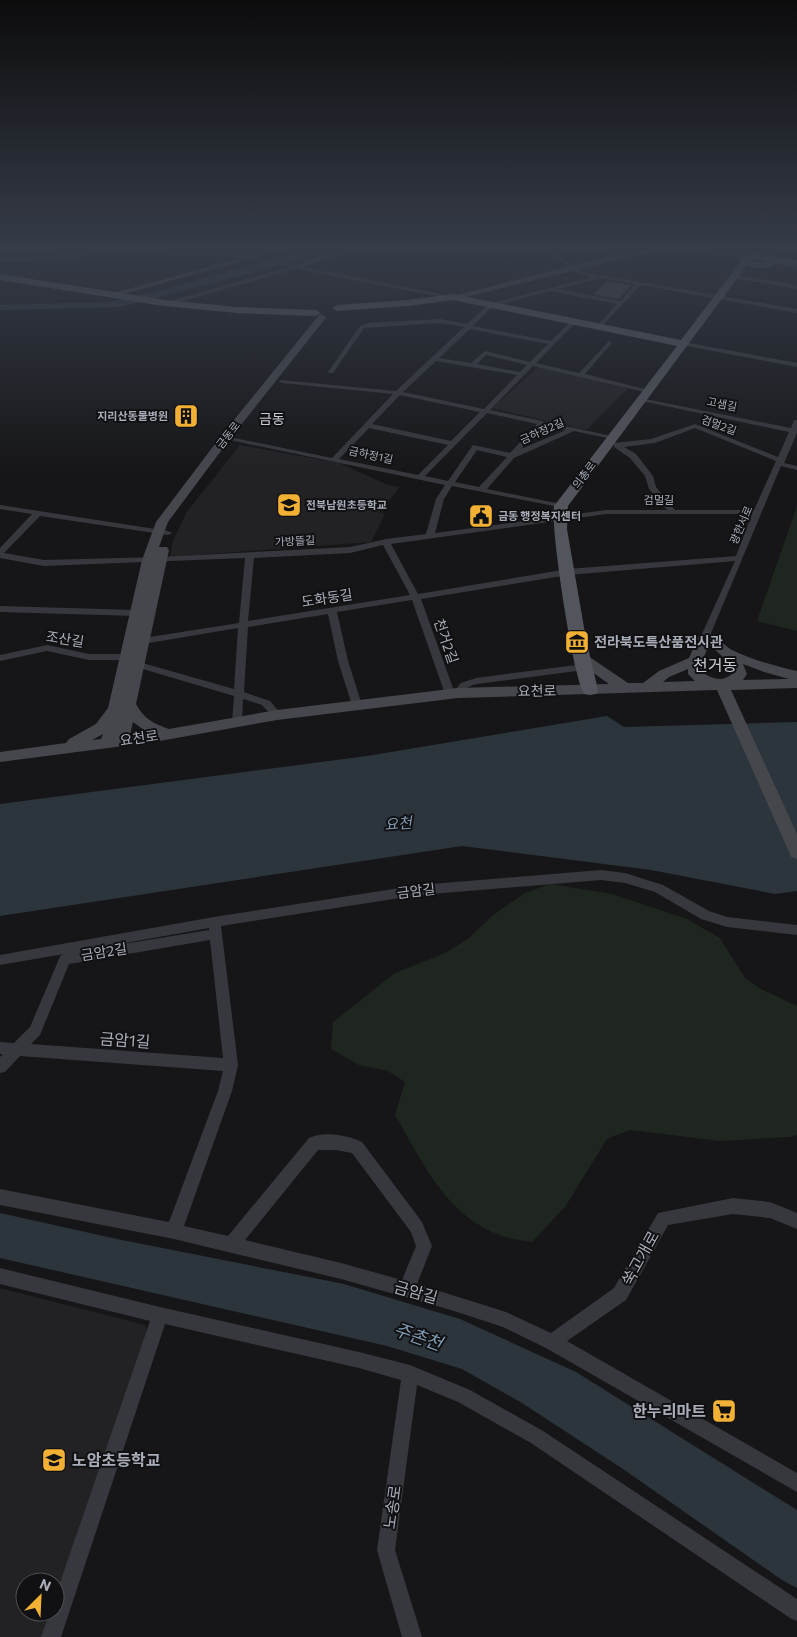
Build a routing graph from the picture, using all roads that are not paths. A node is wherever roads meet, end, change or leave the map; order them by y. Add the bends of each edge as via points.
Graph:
1 (320, 322) edge
2 (322, 322) edge
3 (407, 322) edge
4 (448, 322) edge
5 (472, 322) edge
6 (573, 322) edge
7 (581, 322) edge
8 (603, 322) edge
9 (700, 322) edge
10 (469, 326) junction
11 (600, 326) junction
12 (552, 343) junction
13 (609, 343) dead end
14 (684, 344) junction
15 (435, 359) junction
16 (532, 363) junction
17 (797, 365) edge
18 (472, 366) junction
19 (331, 372) dead end
20 (522, 374) junction
21 (581, 375) junction
22 (282, 381) junction
23 (398, 392) junction
24 (646, 395) junction
25 (488, 410) junction
26 (708, 413) junction
27 (542, 422) junction
28 (366, 424) junction
29 (695, 426) junction
30 (796, 428) edge
31 (573, 429) junction
32 (234, 440) junction
33 (613, 442) junction
34 (454, 444) junction
35 (513, 456) junction
36 (335, 459) junction
37 (780, 463) junction
38 (797, 468) edge
39 (420, 477) junction
40 (450, 483) junction
41 (482, 489) junction
42 (0, 507) edge
43 (672, 511) junction
44 (560, 512) junction
45 (758, 512) junction
46 (37, 514) junction
47 (162, 533) junction
48 (430, 536) junction
49 (386, 542) junction
50 (0, 554) edge
51 (250, 555) junction
52 (740, 558) junction
53 (154, 560) junction
54 (568, 572) junction
55 (416, 598) junction
56 (0, 609) edge
57 (332, 611) junction
58 (137, 613) junction
59 (243, 625) junction
60 (706, 636) junction
61 (143, 641) junction
62 (724, 652) junction
63 (127, 657) junction
64 (0, 658) edge
65 (695, 661) junction
66 (583, 663) junction
67 (139, 665) junction
68 (797, 676) edge
69 (797, 683) edge
70 (722, 685) junction
71 (646, 688) junction
72 (626, 689) junction
73 (590, 690) junction
74 (454, 693) junction
75 (240, 694) junction
76 (123, 705) junction
77 (357, 705) junction
78 (277, 715) junction
79 (237, 722) junction
80 (167, 734) junction
81 (115, 742) junction
82 (64, 748) junction
83 (0, 757) edge
84 (797, 852) edge
85 (214, 928) junction
86 (797, 930) edge
87 (0, 960) edge
88 (0, 1048) edge
89 (17, 1049) junction
90 (231, 1065) junction
91 (0, 1067) edge
92 (0, 1197) edge
93 (797, 1221) edge
94 (174, 1232) junction
95 (231, 1245) junction
96 (0, 1276) edge
97 (407, 1290) junction
98 (160, 1315) junction
99 (552, 1342) junction
100 (410, 1374) junction
101 (797, 1483) edge
102 (797, 1611) edge
103 (51, 1637) edge
104 (412, 1637) edge

1 - 47 street, 금동로 via 171,509
2 - 22 street, 금동로
3 - 19 street via 362,327
4 - 10 street
5 - 10 street, 금하정1길
6 - 12 street
7 - 11 main road
8 - 11 street
9 - 14 main road, 의총로
10 - 12 street
10 - 15 street, 금하정1길
11 - 14 main road
12 - 16 street
13 - 21 street
14 - 17 street
14 - 24 main road, 의총로
15 - 18 street
15 - 23 street, 금하정1길
16 - 18 street via 486,354
16 - 20 street
16 - 21 street
18 - 20 street
20 - 25 street
21 - 24 street
22 - 23 street
22 - 32 street, 금동로
23 - 25 street
23 - 28 street, 금하정1길
24 - 26 street, 고샘길
24 - 33 main road, 의총로
25 - 27 street, 금하정2길
25 - 34 street
26 - 29 street
26 - 30 street, 고샘길
27 - 31 street, 금하정2길
27 - 35 street
28 - 34 street
28 - 36 street, 금하정1길
29 - 33 street, 검멀2길 via 652,441
29 - 37 street, 검멀2길
30 - 37 street, 광한서로
31 - 33 street, 금하정2길
31 - 35 street, 금하정2길
32 - 36 street
32 - 47 street, 금동로
33 - 43 street via 633,456
33 - 44 main road, 의총로
34 - 39 street
35 - 40 street, 금하정2길 via 476,447
35 - 41 street
36 - 39 street, 금하정1길
37 - 38 street, 검멀2길
37 - 45 street, 광한서로
39 - 40 street
40 - 41 street
40 - 48 street via 440,499
41 - 44 street
42 - 46 street
43 - 44 street, 검멀길
43 - 45 street, 검멀길
44 - 48 street, 가방뜰길
44 - 54 main road
45 - 52 street, 광한서로
46 - 47 street
46 - 50 street
47 - 53 street, 금동로
48 - 49 street, 가방뜰길
49 - 51 street, 가방뜰길 via 350,550
49 - 55 street
50 - 53 street via 44,563
51 - 53 street, 가방뜰길
51 - 59 street
52 - 54 street
52 - 60 street, 광한서로
53 - 58 street, 금동로
53 - 61 street, 금동로
54 - 55 street, 도화동길
54 - 66 main road
55 - 57 street, 도화동길
55 - 74 street, 천거2길
56 - 58 street
57 - 59 street, 도화동길
57 - 77 street
58 - 63 street, 금동로
59 - 61 street, 도화동길
59 - 75 street
60 - 62 street
60 - 65 street
61 - 67 street, 금동로
62 - 68 street
62 - 70 street via 740,674
63 - 64 street, 조산길 via 89,657 47,648
63 - 76 street, 금동로
65 - 70 street via 698,677
65 - 71 street via 664,674
66 - 72 street
66 - 73 main road
66 - 74 street via 476,681
67 - 75 street
67 - 76 street, 금동로
69 - 70 street, 요천로
70 - 71 street, 요천로
70 - 84 street
71 - 72 street, 요천로
72 - 73 street, 요천로
73 - 74 street, 요천로
74 - 77 street, 요천로
75 - 78 street via 266,703
75 - 79 street
76 - 80 street via 146,726
76 - 81 street, 금동로
76 - 82 street via 101,728
77 - 78 street, 요천로
78 - 79 street, 요천로
79 - 80 street, 요천로
80 - 81 street, 요천로
81 - 82 street, 요천로
82 - 83 street, 요천로
85 - 86 street, 금암길 via 419,890 601,875 659,888 705,914 727,922
85 - 87 street, 금암길
85 - 89 street, 금암2길 via 64,959 35,1031
85 - 90 street
88 - 89 street
89 - 90 street, 금암1길
89 - 91 street, 금암2길
90 - 94 street via 225,1091
92 - 94 street, 금암길
93 - 99 street, 쑥고개로 via 770,1210 733,1206 662,1218 620,1294
94 - 95 street, 금암길
95 - 97 street, 금암길
95 - 97 street via 314,1143 347,1144 357,1147 417,1227 424,1246
96 - 98 street
97 - 99 street, 금암길 via 506,1320
98 - 100 street
98 - 103 street
99 - 101 street, 금암길
100 - 102 street via 464,1396 537,1437
100 - 104 street, 노송로 via 386,1550

